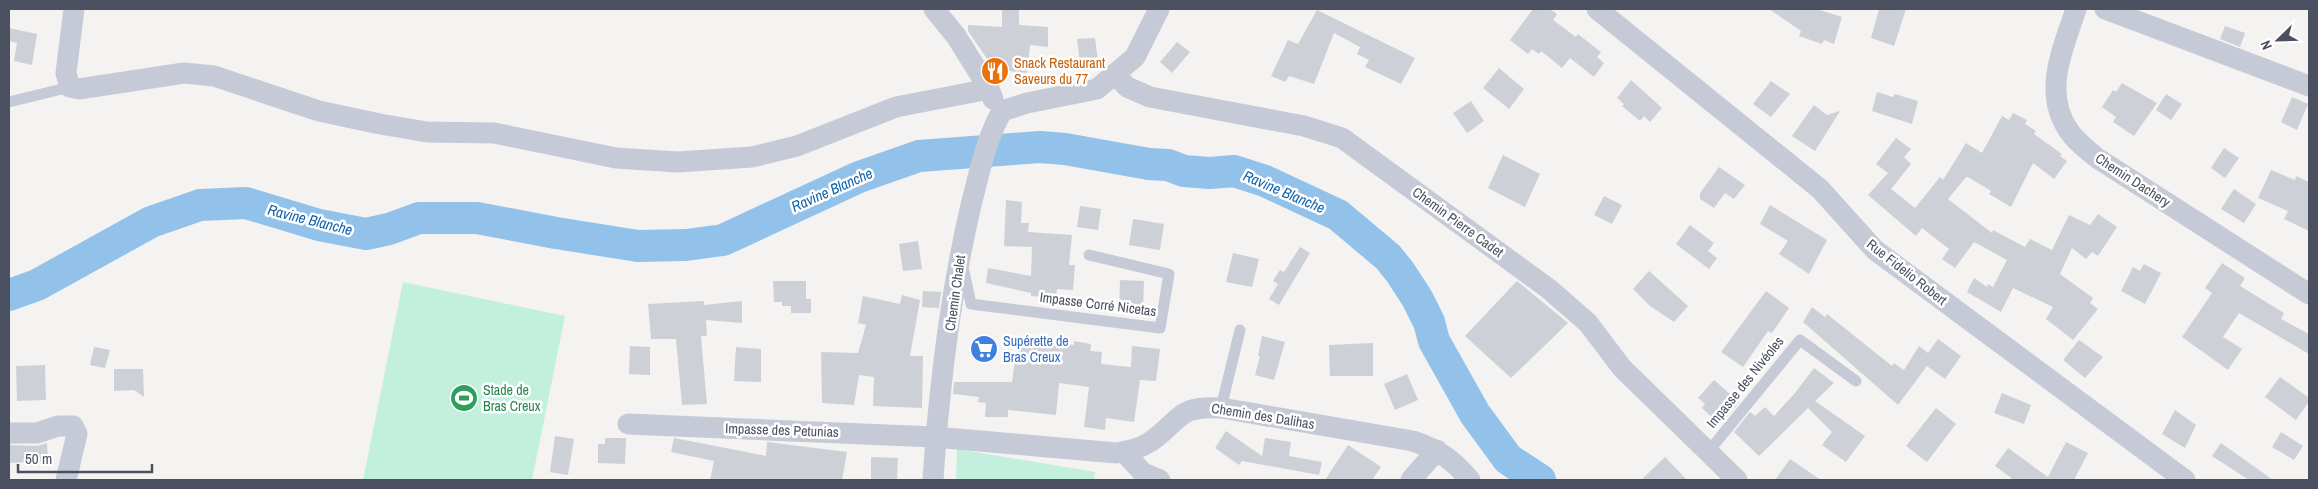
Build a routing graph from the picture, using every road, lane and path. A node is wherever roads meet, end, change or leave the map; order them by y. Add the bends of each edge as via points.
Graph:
1 (74, 9) edge
2 (934, 9) edge
3 (1159, 9) edge
4 (1597, 9) edge
5 (2076, 9) edge
6 (2105, 9) edge
7 (1116, 74) junction
8 (2309, 86) edge
9 (70, 87) junction
10 (988, 89) junction
11 (9, 102) edge
12 (999, 116) junction
13 (1089, 255) dead end
14 (958, 262) junction
15 (2309, 294) edge
16 (1240, 330) dead end
17 (1856, 381) dead end
18 (1222, 408) junction
19 (628, 424) dead end
20 (9, 433) edge
21 (936, 437) junction
22 (1436, 450) junction
23 (1124, 452) junction
24 (1708, 452) junction
25 (66, 480) edge
26 (933, 480) edge
27 (1160, 480) edge
28 (1411, 480) edge
29 (1470, 480) edge
30 (1737, 480) edge
31 (2185, 480) edge

1 - 9 street via 66,73
2 - 10 street via 956,36
3 - 7 street via 1135,57
4 - 31 street, Rue Fidelio Robert via 1820,189 1875,250
5 - 15 street, Chemin Dachery via 2055,80 2058,109 2070,132 2097,158
6 - 8 street
7 - 12 street via 1097,90 1027,104
7 - 24 street, Chemin Pierre Cadet via 1127,87 1150,97 1304,126 1342,138 1549,289 1588,323 1622,368
9 - 10 street via 79,89 184,73 214,76 319,111 380,124 427,132 494,133 616,158 678,162 752,157 797,146 896,107
9 - 11 lane
10 - 12 street
12 - 14 street, Chemin Chalet via 978,178
13 - 14 lane, Impasse Corré Nicetas via 1169,274 1160,328 971,304 964,268
14 - 21 street, Chemin Chalet
16 - 18 lane
17 - 24 lane, Impasse des Nivéoles via 1800,340
18 - 22 street, Chemin des Dalihas via 1412,441
18 - 23 street, Chemin des Dalihas via 1201,406 1183,413 1150,442
19 - 21 street, Impasse des Petunias
20 - 25 street via 37,433 58,426 73,426 77,434
21 - 23 street, Chemin des Dalihas
21 - 26 street, Chemin Chalet
22 - 28 street
22 - 29 street, Chemin des Dalihas via 1456,463
23 - 27 street via 1143,473
24 - 30 street, Chemin Pierre Cadet

